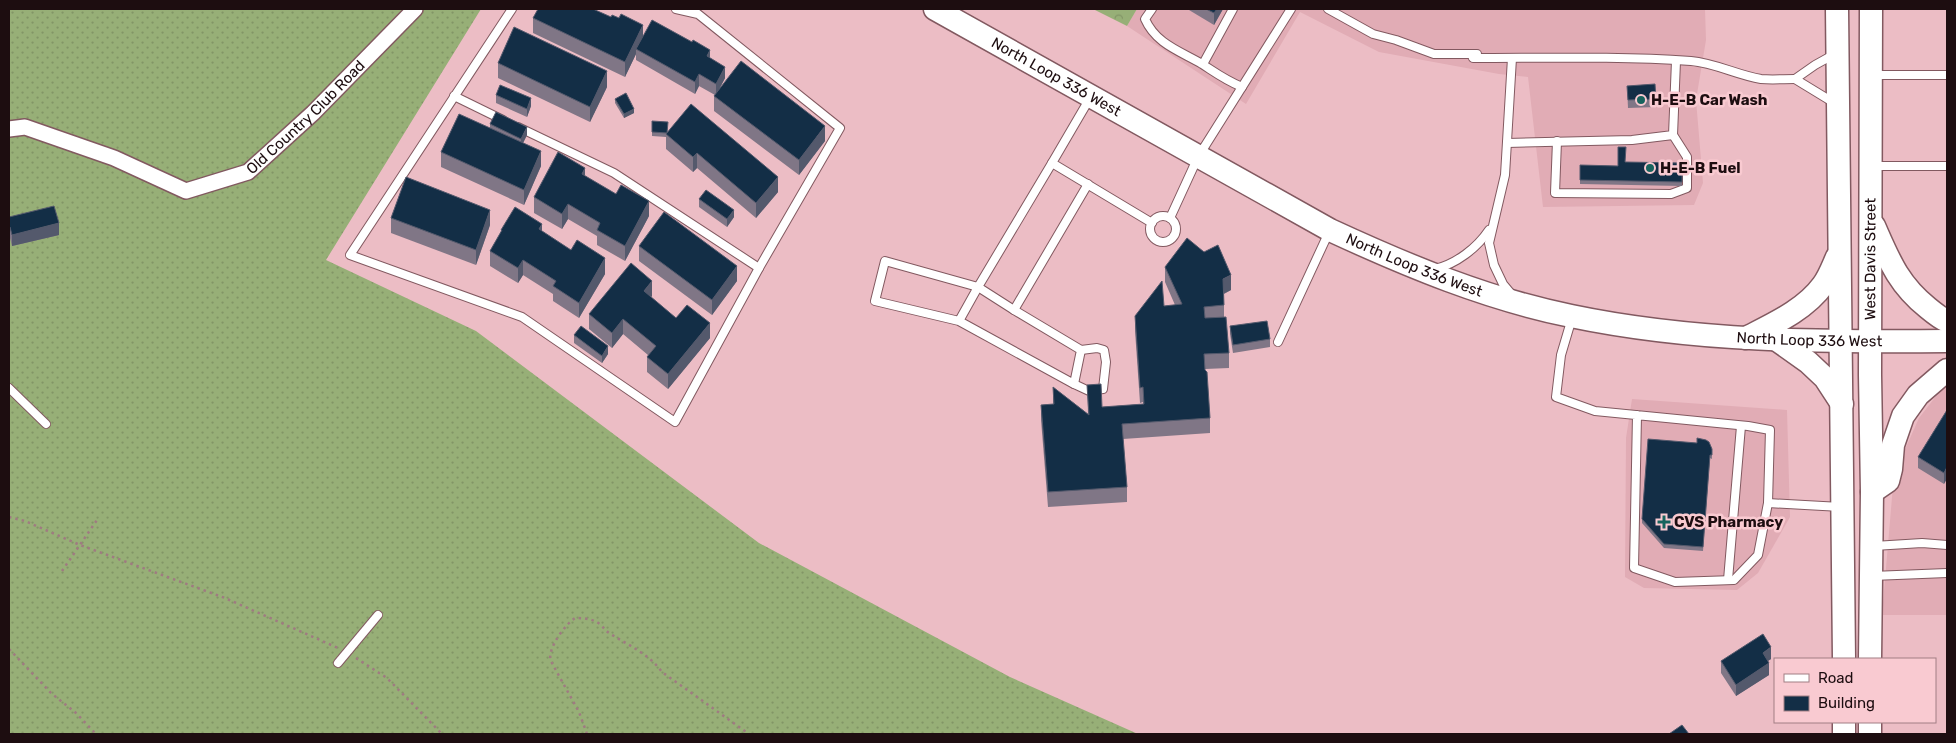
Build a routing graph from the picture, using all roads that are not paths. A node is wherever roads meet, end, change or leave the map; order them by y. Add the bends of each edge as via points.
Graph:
1 (415, 9) edge
2 (512, 9) edge
3 (676, 9) edge
4 (934, 9) edge
5 (1152, 9) edge
6 (1233, 9) edge
7 (1291, 9) edge
8 (1328, 9) edge
9 (1837, 9) edge
10 (1871, 9) edge
11 (699, 12) edge
12 (1837, 53) junction
13 (1512, 58) junction
14 (1676, 61) junction
15 (1202, 64) junction
16 (1871, 75) junction
17 (1947, 75) edge
18 (1795, 79) junction
19 (1242, 87) junction
20 (454, 96) junction
21 (1091, 97) junction
22 (1838, 105) junction
23 (9, 129) edge
24 (1673, 135) junction
25 (1557, 141) junction
26 (1507, 143) junction
27 (1198, 157) junction
28 (1052, 163) junction
29 (1871, 166) junction
30 (1947, 166) edge
31 (1088, 184) junction
32 (1170, 218) junction
33 (1871, 219) junction
34 (1152, 222) junction
35 (1492, 226) junction
36 (1330, 230) junction
37 (1840, 252) junction
38 (760, 268) junction
39 (1422, 270) junction
40 (978, 288) junction
41 (1520, 303) junction
42 (1014, 310) junction
43 (1572, 316) junction
44 (959, 321) junction
45 (1947, 321) edge
46 (1744, 339) junction
47 (1776, 340) junction
48 (1841, 340) junction
49 (1870, 341) junction
50 (1947, 341) edge
51 (1278, 342) dead end
52 (1081, 350) junction
53 (1947, 370) edge
54 (1074, 384) junction
55 (9, 388) edge
56 (1842, 404) junction
57 (1637, 415) junction
58 (46, 424) dead end
59 (1741, 426) junction
60 (1872, 492) junction
61 (1768, 503) junction
62 (1843, 507) junction
63 (1947, 545) edge
64 (1870, 546) junction
65 (1947, 573) edge
66 (1870, 576) junction
67 (1728, 580) junction
68 (378, 615) dead end
69 (1844, 658) edge
70 (1870, 658) edge
71 (338, 662) dead end

1 - 23 street, Old Country Club Road via 313,113 248,172 186,191 114,158 25,128
2 - 20 lane
3 - 11 lane
4 - 21 main road, North Loop 336 West
5 - 15 lane via 1145,20 1150,31 1171,48
6 - 15 lane
7 - 19 lane
8 - 13 lane via 1373,34 1434,54
9 - 12 main road, West Davis Street
10 - 16 main road, West Davis Street
11 - 38 lane via 840,128
12 - 18 lane
12 - 22 main road, West Davis Street
13 - 14 lane via 1596,57
13 - 26 lane
14 - 18 lane via 1726,68 1760,79
14 - 24 lane
15 - 19 lane via 1223,79
16 - 17 lane
16 - 29 main road, West Davis Street
18 - 22 lane
19 - 27 lane
20 - 38 lane via 614,173
20 - 38 lane via 350,255 522,318 676,422
21 - 27 main road, North Loop 336 West
21 - 28 lane
22 - 37 main road, West Davis Street
24 - 25 lane via 1632,140
24 - 25 lane via 1687,157 1687,188 1671,194 1555,193
25 - 26 lane
26 - 35 lane via 1504,175
27 - 32 lane
27 - 36 main road, North Loop 336 West
28 - 31 lane
28 - 40 lane
29 - 30 lane
29 - 33 main road, West Davis Street
31 - 34 lane
31 - 42 lane
32 - 34 lane via 1160,216
32 - 34 lane via 1177,226 1175,236 1167,243 1156,241 1150,233
33 - 45 main road via 1895,272 1912,296
33 - 49 main road, West Davis Street
35 - 39 lane via 1464,256 1438,268
35 - 41 lane via 1489,243 1494,265 1503,284
36 - 39 main road, North Loop 336 West
36 - 51 lane
37 - 46 main road via 1824,285 1806,302
37 - 48 main road, West Davis Street
39 - 41 main road, North Loop 336 West
40 - 42 lane
40 - 44 lane
40 - 44 lane via 885,261 875,301
41 - 43 main road, North Loop 336 West
42 - 52 lane
43 - 46 main road, North Loop 336 West via 1624,326
43 - 57 lane via 1561,355 1556,397 1595,411
44 - 54 lane
46 - 47 main road, North Loop 336 West
47 - 48 main road, North Loop 336 West
47 - 56 main road via 1825,378
48 - 49 main road, North Loop 336 West
48 - 56 main road, West Davis Street
49 - 50 main road, North Loop 336 West
49 - 60 main road, West Davis Street
52 - 54 lane
52 - 54 lane via 1104,350 1103,389 1089,391
53 - 60 main road via 1918,395 1903,416 1893,445 1888,481
55 - 58 lane
56 - 62 main road, West Davis Street
57 - 59 lane
57 - 67 lane via 1634,568 1675,582
59 - 61 lane via 1770,430
59 - 67 lane
60 - 64 main road, West Davis Street
61 - 62 lane
61 - 67 lane via 1758,555 1734,580
62 - 69 main road, West Davis Street
63 - 64 lane
64 - 66 main road, West Davis Street
65 - 66 lane
66 - 70 main road, West Davis Street
68 - 71 lane

